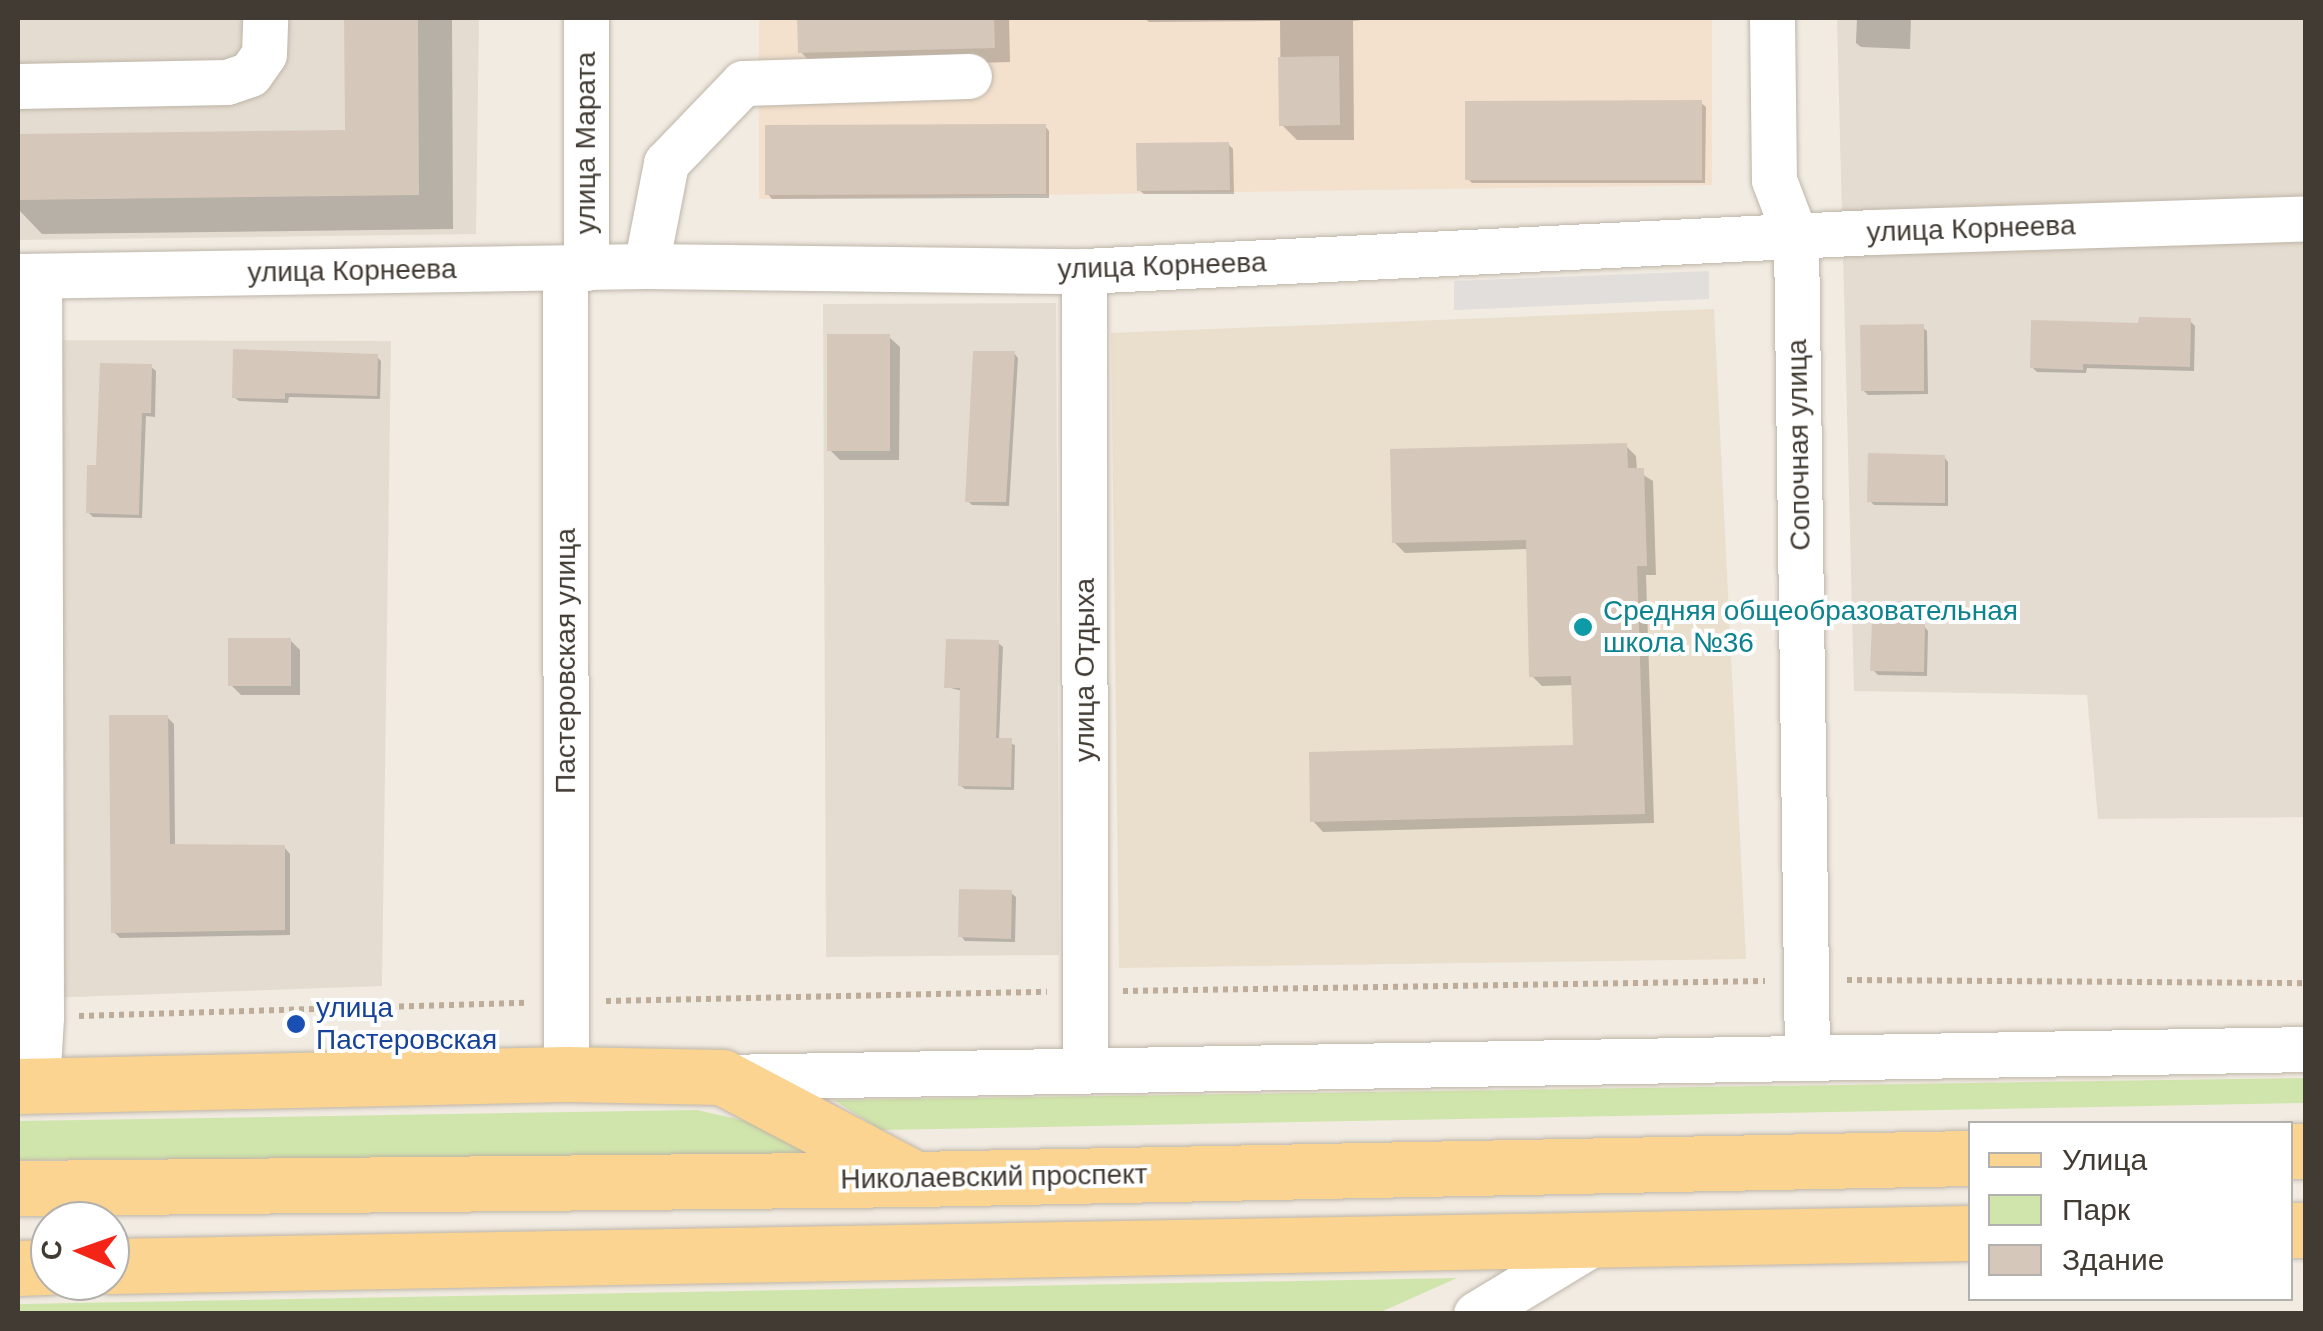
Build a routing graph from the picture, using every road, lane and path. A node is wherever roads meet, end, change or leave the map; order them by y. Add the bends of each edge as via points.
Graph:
1 (265, 18) edge
2 (586, 18) edge
3 (1772, 18) edge
4 (969, 76) dead end
5 (18, 86) edge
6 (2306, 218) edge
7 (1796, 238) junction
8 (646, 266) junction
9 (575, 268) junction
10 (1084, 271) junction
11 (28, 276) edge
12 (1838, 980) dead end
13 (1776, 981) dead end
14 (2306, 982) edge
15 (1064, 991) dead end
16 (1110, 991) dead end
17 (606, 1001) dead end
18 (532, 1003) dead end
19 (72, 1016) dead end
20 (2306, 1049) edge
21 (1807, 1057) junction
22 (1085, 1070) junction
23 (566, 1074) junction
24 (722, 1077) junction
25 (27, 1085) edge
26 (1968, 1158) edge
27 (915, 1179) junction
28 (18, 1188) edge
29 (1968, 1233) edge
30 (1606, 1236) junction
31 (130, 1266) edge
32 (1476, 1314) edge

1 - 5 street via 264,54 250,74 226,82
2 - 9 street, улица Марата
3 - 7 street, Сопочная улица via 1774,180
4 - 8 street via 743,83 666,163
6 - 7 street, улица Корнеева
7 - 10 street, улица Корнеева
7 - 21 street, Сопочная улица
8 - 9 street, улица Корнеева
8 - 10 street, улица Корнеева
9 - 11 street, улица Корнеева
9 - 23 street, Пастеровская улица
10 - 22 street, улица Отдыха
11 - 25 street via 41,1018
12 - 14 path
13 - 16 path
15 - 17 path
18 - 19 path
20 - 21 street
21 - 22 street
22 - 24 street
23 - 24 main road
23 - 25 main road
24 - 27 main road
26 - 27 main road, Николаевский проспект
27 - 28 main road, Николаевский проспект
29 - 30 main road
30 - 31 main road
30 - 32 street

